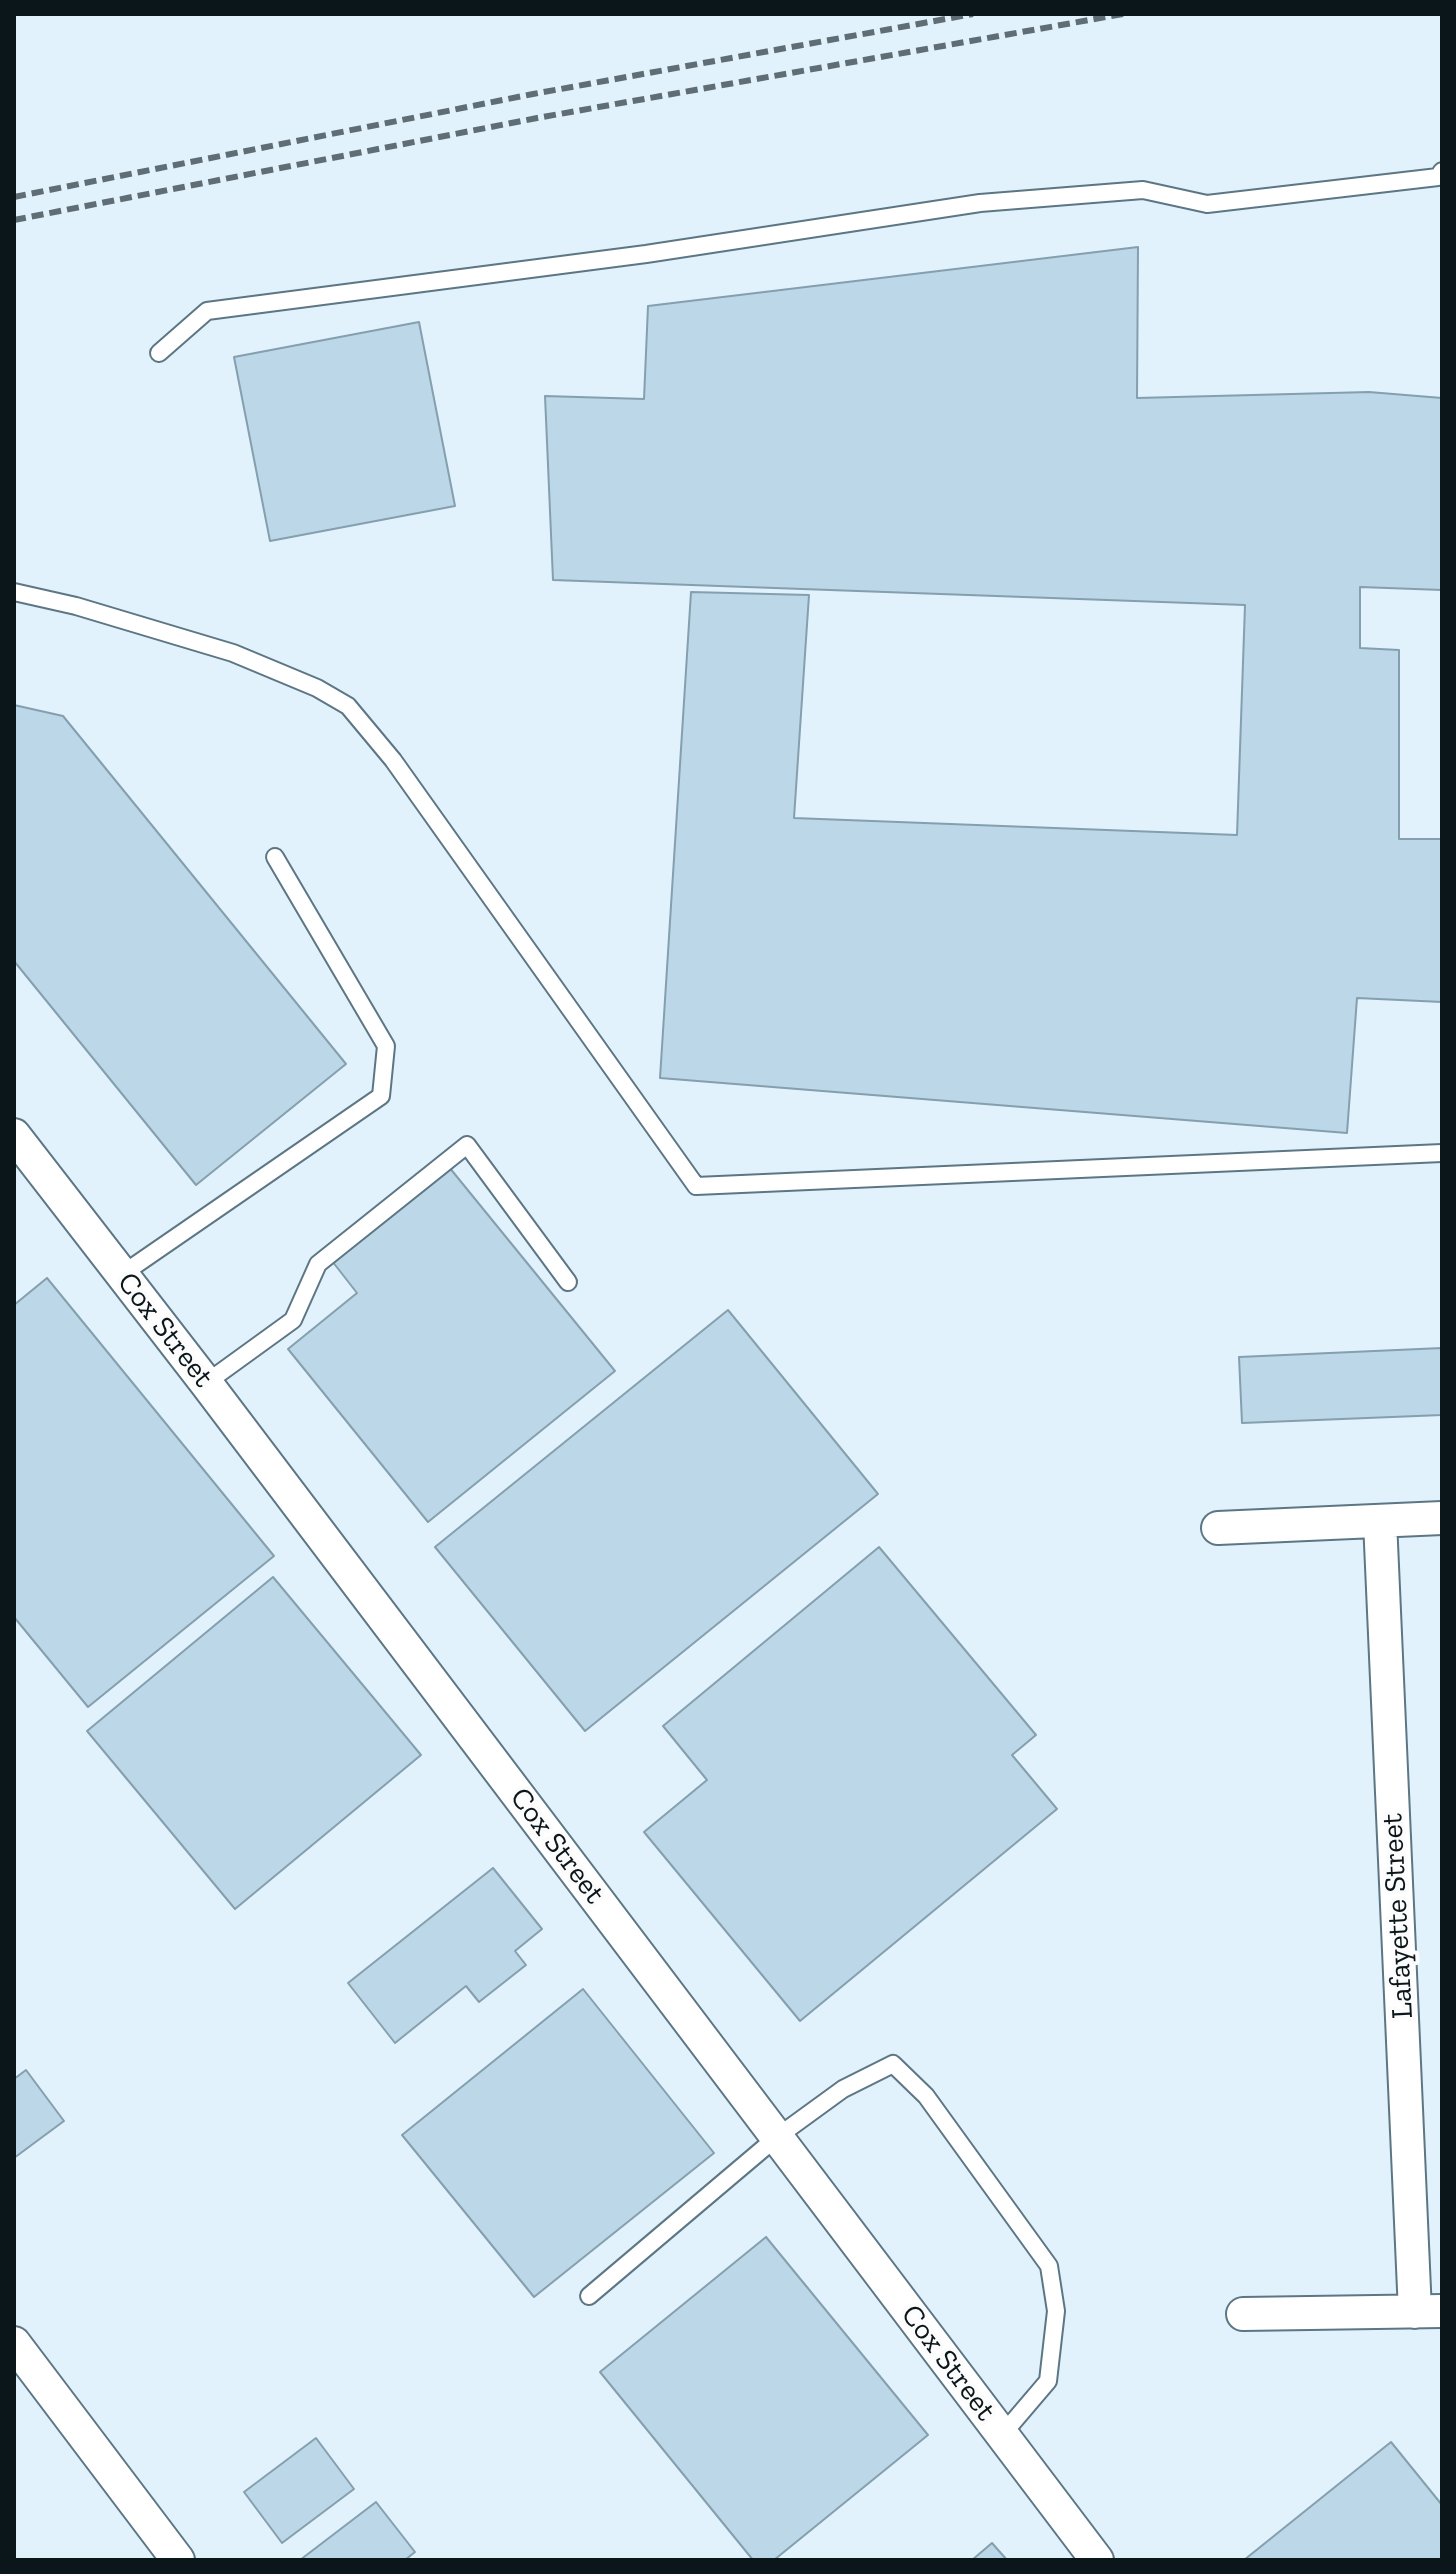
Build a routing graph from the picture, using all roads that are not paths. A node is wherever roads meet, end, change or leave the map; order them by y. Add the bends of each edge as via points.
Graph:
1 (1442, 171) edge
2 (159, 353) dead end
3 (14, 592) edge
4 (275, 857) dead end
5 (14, 1135) edge
6 (1442, 1153) edge
7 (121, 1275) junction
8 (568, 1282) dead end
9 (206, 1383) junction
10 (1442, 1518) edge
11 (1380, 1521) junction
12 (1218, 1528) dead end
13 (777, 2137) junction
14 (589, 2296) dead end
15 (1429, 2311) edge
16 (1243, 2314) dead end
17 (14, 2343) edge
18 (1002, 2435) junction
19 (178, 2560) edge
20 (1097, 2560) edge

1 - 2 lane via 1438,177 1207,204 1143,190 980,203 583,263 207,311
3 - 6 lane via 233,653 348,706 393,760 696,1186
4 - 7 lane via 386,1046 381,1096
5 - 7 street, Cox Street
7 - 9 street, Cox Street
8 - 9 lane via 467,1145 318,1264 293,1320
9 - 13 street, Cox Street
10 - 11 street
11 - 12 street
11 - 15 street, Lafayette Street
13 - 14 lane
13 - 18 street, Cox Street
13 - 18 lane via 843,2089 893,2064 926,2096 1049,2266 1056,2311 1048,2381
15 - 16 street
17 - 19 street
18 - 20 street, Cox Street

